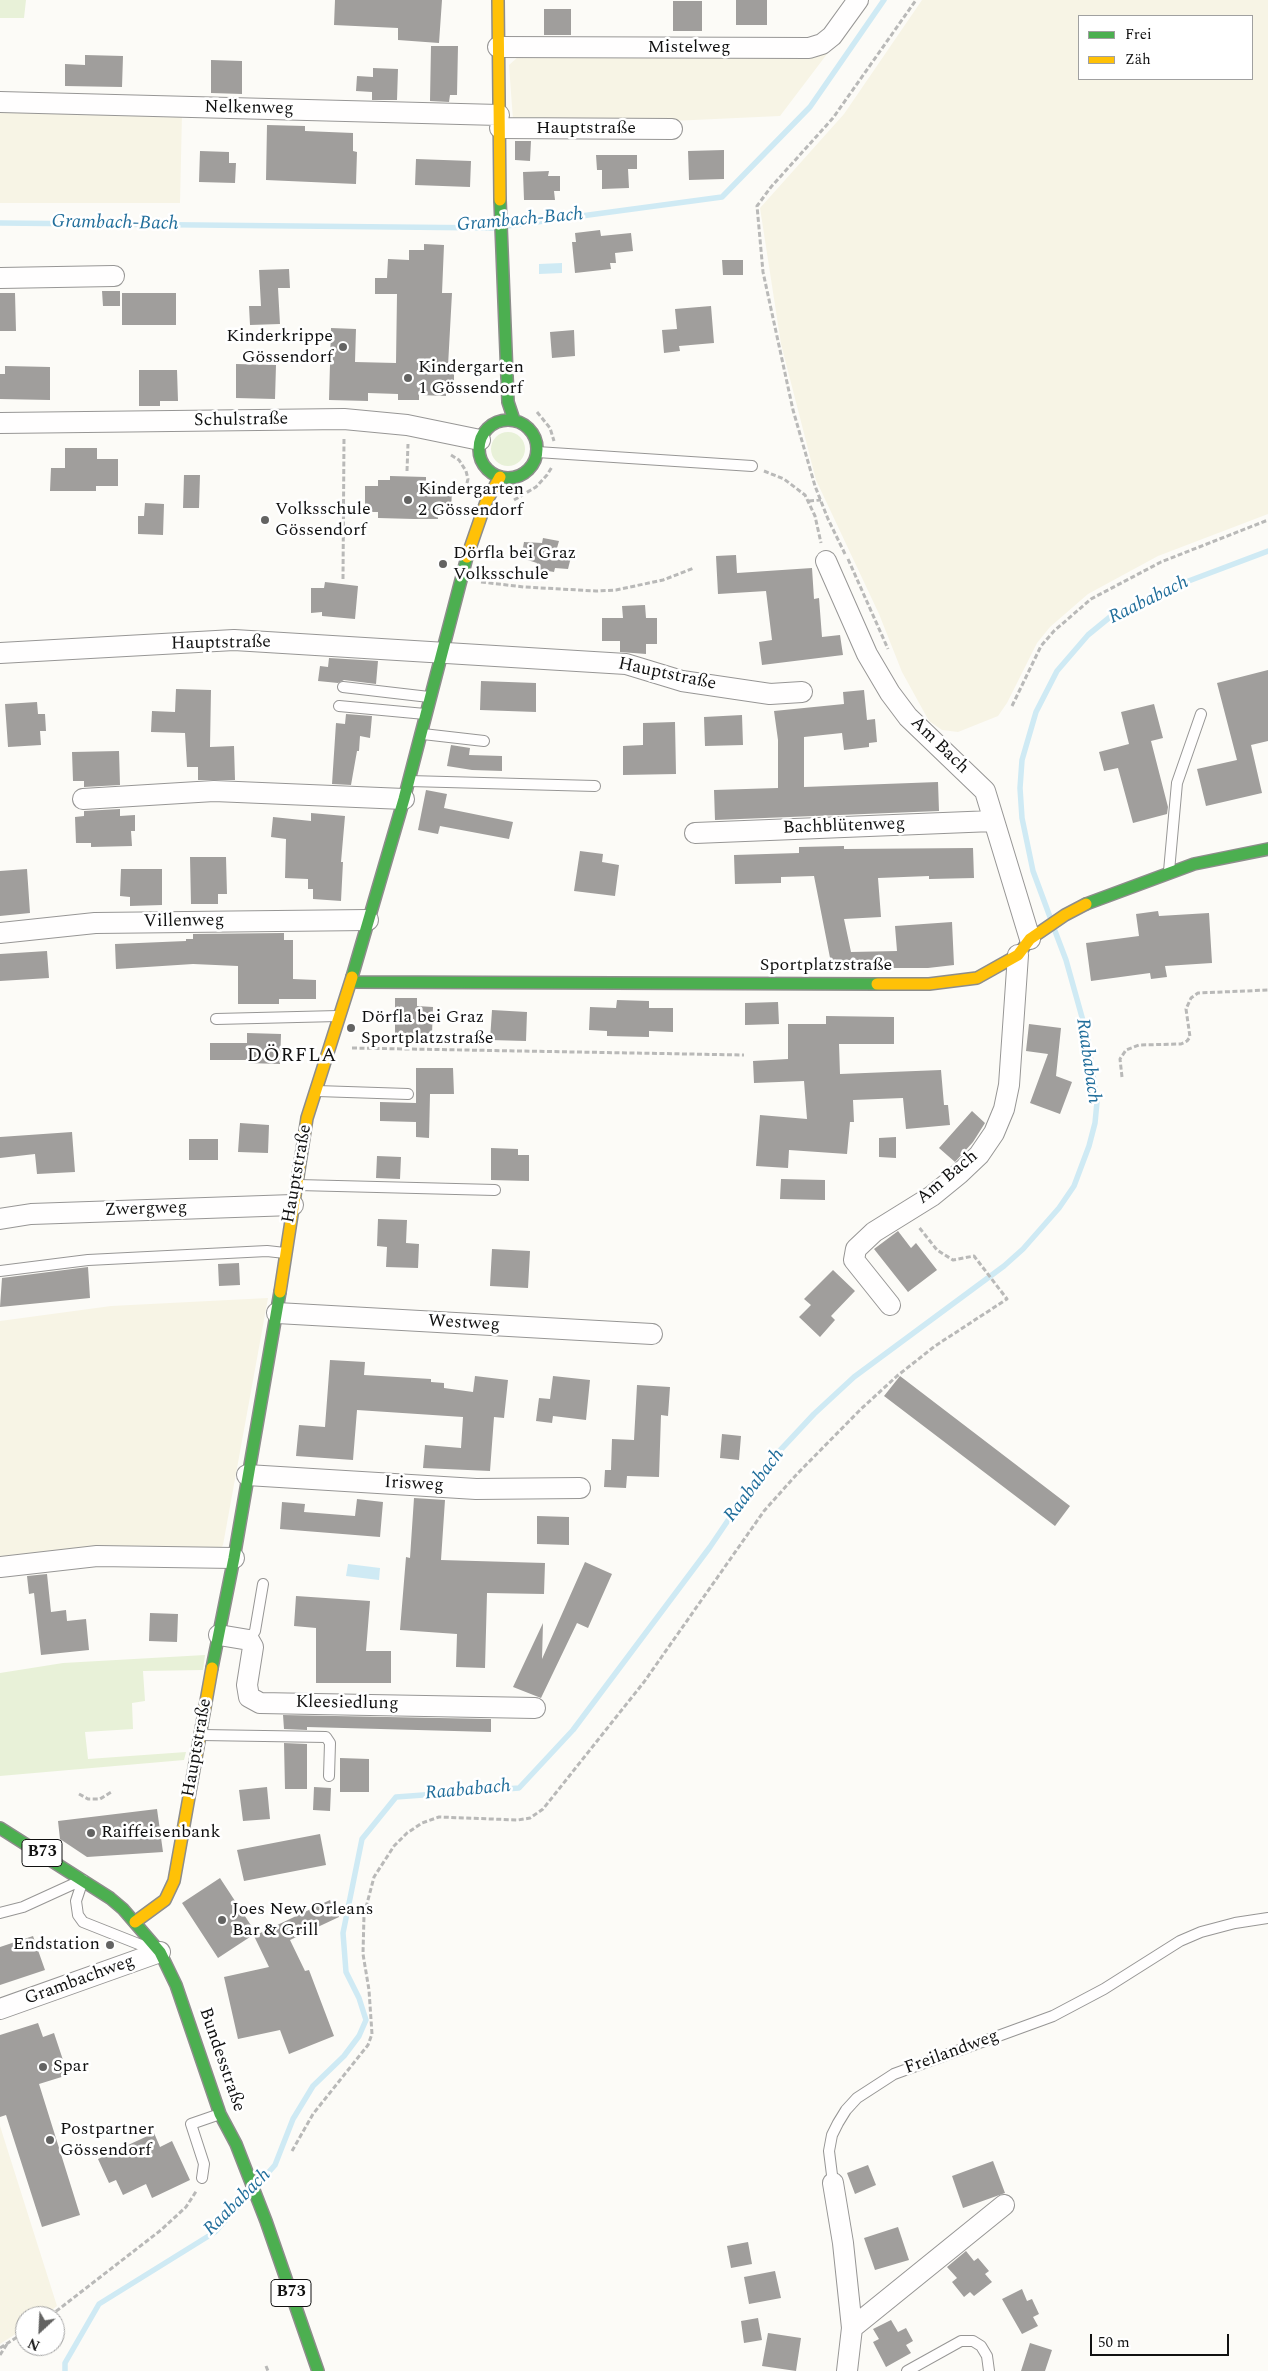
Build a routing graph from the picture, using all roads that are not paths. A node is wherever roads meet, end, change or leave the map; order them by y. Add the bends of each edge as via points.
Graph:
1 (498, 0) edge
2 (858, 0) edge
3 (498, 47) junction
4 (0, 102) edge
5 (500, 122) junction
6 (672, 129) dead end
7 (114, 276) dead end
8 (0, 278) edge
9 (514, 420) junction
10 (0, 424) edge
11 (480, 440) junction
12 (537, 452) junction
13 (752, 466) road end
14 (500, 477) junction
15 (826, 560) road end
16 (0, 653) edge
17 (442, 653) junction
18 (343, 687) dead end
19 (802, 692) dead end
20 (431, 697) junction
21 (338, 706) dead end
22 (426, 714) junction
23 (1202, 714) dead end
24 (421, 734) junction
25 (484, 741) dead end
26 (596, 786) dead end
27 (407, 790) junction
28 (83, 799) dead end
29 (993, 821) junction
30 (695, 834) dead end
31 (1268, 849) edge
32 (1169, 872) junction
33 (368, 920) junction
34 (0, 933) edge
35 (1037, 934) junction
36 (1018, 955) junction
37 (351, 982) junction
38 (340, 1016) junction
39 (216, 1019) dead end
40 (316, 1091) junction
41 (408, 1094) dead end
42 (296, 1185) junction
43 (495, 1190) dead end
44 (292, 1204) junction
45 (0, 1218) edge
46 (285, 1253) junction
47 (0, 1271) edge
48 (890, 1305) dead end
49 (277, 1313) junction
50 (652, 1334) dead end
51 (248, 1476) junction
52 (580, 1488) dead end
53 (234, 1558) junction
54 (0, 1567) edge
55 (262, 1584) dead end
56 (219, 1635) junction
57 (249, 1640) junction
58 (535, 1708) dead end
59 (200, 1735) junction
60 (329, 1776) dead end
61 (0, 1828) edge
62 (83, 1879) junction
63 (0, 1913) edge
64 (1268, 1918) edge
65 (135, 1922) junction
66 (160, 1952) junction
67 (0, 2009) edge
68 (220, 2114) junction
69 (202, 2178) road end
70 (833, 2183) joint
71 (1004, 2205) dead end
72 (852, 2328) junction
73 (318, 2371) edge
74 (847, 2371) edge
75 (907, 2371) edge
76 (989, 2371) edge

1 - 3 main road
2 - 3 street, Mistelweg via 832,36 810,48
3 - 5 main road
4 - 5 street, Nelkenweg
5 - 6 street, Hauptstraße
5 - 9 main road via 500,214 508,402
7 - 8 street
9 - 11 main road via 501,420 490,426
9 - 12 main road via 531,431
10 - 11 street, Schulstraße via 344,420 407,425
11 - 14 main road via 481,460 487,469
12 - 13 lane
12 - 14 main road via 532,466 525,473 512,478
14 - 17 main road, Hauptstraße via 486,502 460,579
15 - 29 street, Am Bach via 867,654 890,693 908,717 985,791
16 - 17 street, Hauptstraße via 234,640
17 - 19 street, Hauptstraße via 626,664 682,681 770,694
17 - 20 main road, Hauptstraße
18 - 20 lane
20 - 22 main road, Hauptstraße
21 - 22 lane
22 - 24 main road, Hauptstraße
23 - 32 lane via 1177,783
24 - 25 lane
24 - 27 main road, Hauptstraße
26 - 27 lane
27 - 28 street via 214,791
27 - 33 main road, Hauptstraße
29 - 30 street, Bachblütenweg
29 - 35 street, Am Bach
31 - 32 main road, Sportplatzstraße
32 - 35 main road, Sportplatzstraße via 1095,900
33 - 34 street, Villenweg via 95,923
33 - 37 main road, Hauptstraße
35 - 36 main road, Sportplatzstraße
36 - 37 main road, Sportplatzstraße via 977,978 929,984
36 - 48 street, Am Bach via 1009,1085 994,1133 979,1155 959,1174 932,1196 874,1232 856,1249 854,1260
37 - 38 main road, Hauptstraße
38 - 39 lane
38 - 40 main road, Hauptstraße
40 - 41 lane
40 - 42 main road, Hauptstraße
42 - 43 lane
42 - 44 main road, Hauptstraße
44 - 45 street, Zwergweg via 31,1214
44 - 46 main road, Hauptstraße
46 - 47 lane via 267,1251 88,1260
46 - 49 main road, Hauptstraße
49 - 50 street, Westweg
49 - 51 main road, Hauptstraße
51 - 52 street, Irisweg via 476,1489
51 - 53 main road, Hauptstraße
53 - 54 street via 97,1556
53 - 56 main road, Hauptstraße
55 - 57 lane via 255,1631
56 - 57 street
56 - 59 main road, Hauptstraße
57 - 58 street, Kleesiedlung via 253,1647 247,1685 249,1697 260,1702
59 - 60 lane via 326,1737 330,1743
59 - 65 main road, Hauptstraße via 174,1881 165,1900
61 - 62 main road, Bundesstraße / B73
62 - 63 lane via 23,1907
62 - 65 main road, Bundesstraße / B73
62 - 66 lane via 76,1901 78,1915 83,1922
64 - 70 lane, Freilandweg via 1227,1924 1201,1932 1180,1941 1104,1989 1053,2016 894,2074 857,2098 838,2123 829,2150
65 - 66 main road, Bundesstraße / B73
66 - 67 street, Grambachweg
66 - 68 main road, Bundesstraße / B73 via 179,1994
68 - 69 lane via 191,2124 204,2164
68 - 73 main road, Bundesstraße / B73 via 236,2144
70 - 72 street, Freilandweg
71 - 72 street
72 - 74 street, Freilandweg
75 - 76 lane via 961,2341 973,2341 987,2356

